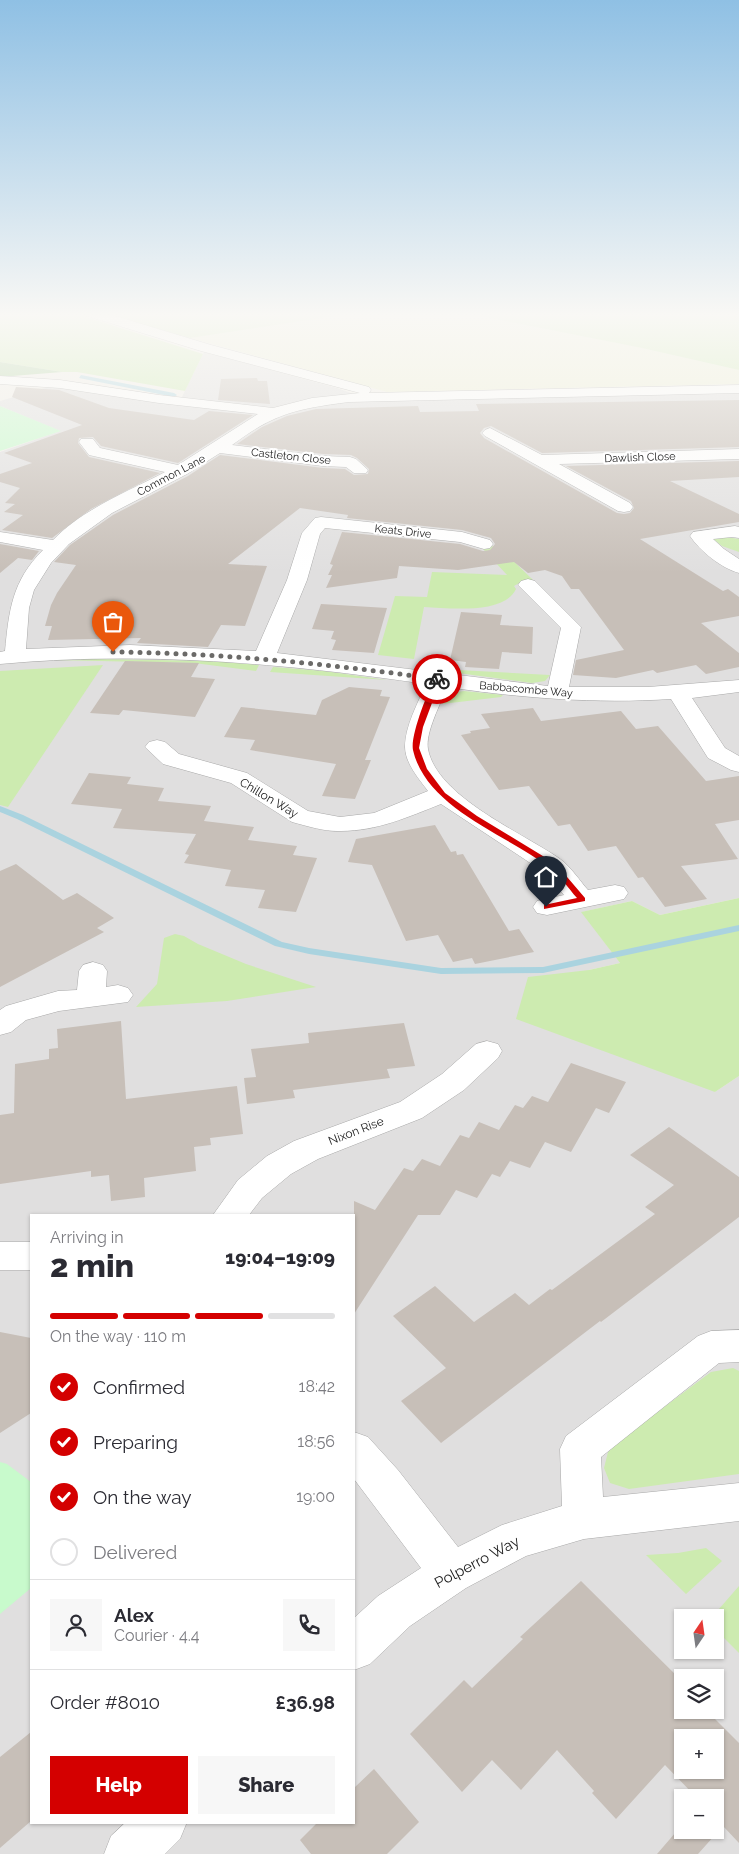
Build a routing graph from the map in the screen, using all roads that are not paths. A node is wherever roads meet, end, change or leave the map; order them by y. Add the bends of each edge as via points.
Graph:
1 (163, 400) edge
2 (341, 400) edge
3 (273, 412) junction
4 (490, 433) dead end
5 (87, 442) dead end
6 (219, 448) junction
7 (739, 454) edge
8 (540, 460) junction
9 (360, 470) dead end
10 (182, 471) junction
11 (624, 507) dead end
12 (739, 533) edge
13 (0, 537) edge
14 (484, 544) dead end
15 (55, 546) junction
16 (737, 564) edge
17 (528, 585) dead end
18 (8, 657) edge
19 (264, 658) junction
20 (439, 679) junction
21 (739, 686) edge
22 (557, 693) junction
23 (679, 694) junction
24 (157, 747) dead end
25 (739, 765) edge
26 (443, 794) junction
27 (615, 893) dead end
28 (582, 900) junction
29 (546, 907) dead end
30 (100, 988) dead end
31 (0, 1025) edge
32 (487, 1051) dead end
33 (231, 1214) edge
34 (0, 1256) edge
35 (30, 1256) edge
36 (739, 1346) edge
37 (355, 1451) edge
38 (738, 1505) edge
39 (584, 1519) junction
40 (451, 1573) junction
41 (355, 1647) edge

1 - 3 street
2 - 3 street, Common Lane
3 - 6 street, Common Lane
4 - 8 street
5 - 10 street via 95,452
6 - 9 street, Castleton Close via 350,462
6 - 10 street, Common Lane
7 - 8 street, Dawlish Close
8 - 11 street
10 - 15 street, Common Lane via 84,522
12 - 16 street via 735,530 699,536 717,553
13 - 15 street
14 - 19 street, Keats Drive via 462,537 327,517 311,533 297,580
15 - 18 street, Common Lane via 27,584
17 - 22 street via 571,627
18 - 19 street, Babbacombe Way via 179,652
19 - 20 street, Babbacombe Way
20 - 22 street, Babbacombe Way
20 - 26 street via 420,727 416,748 424,769
21 - 23 street, Babbacombe Way
22 - 23 street, Babbacombe Way
23 - 25 street via 716,753
24 - 26 street, Chillon Way via 171,759 238,778 301,817 340,824 378,820
26 - 28 street via 553,866
27 - 28 street
28 - 29 street
30 - 31 street via 16,1013
32 - 33 street, Nixon Rise via 453,1082 411,1110 306,1150 279,1165 250,1189
34 - 35 street
36 - 39 street via 712,1347 580,1449
37 - 40 street
38 - 39 street, Polperro Way
39 - 40 street, Polperro Way via 517,1539
40 - 41 street, Polperro Way via 394,1611

